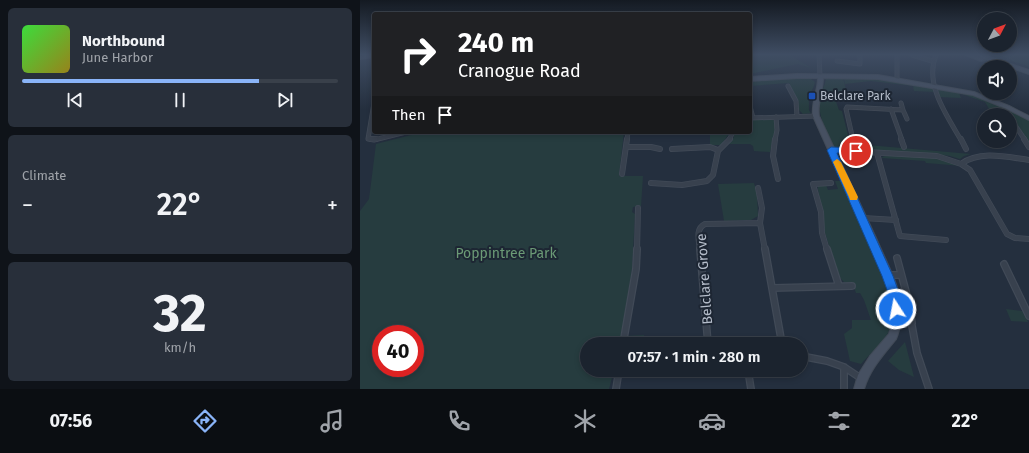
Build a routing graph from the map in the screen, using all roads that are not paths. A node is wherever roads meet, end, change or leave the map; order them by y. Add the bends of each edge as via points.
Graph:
1 (897, 73) edge
2 (932, 73) edge
3 (820, 76) junction
4 (752, 80) edge
5 (897, 80) junction
6 (788, 86) dead end
7 (933, 86) junction
8 (901, 103) dead end
9 (891, 109) junction
10 (903, 110) junction
11 (797, 116) junction
12 (816, 116) junction
13 (776, 117) junction
14 (752, 118) edge
15 (907, 118) dead end
16 (1029, 118) edge
17 (372, 121) edge
18 (1017, 129) edge
19 (397, 134) edge
20 (628, 134) edge
21 (732, 134) edge
22 (626, 147) junction
23 (904, 147) dead end
24 (1029, 147) edge
25 (660, 149) dead end
26 (672, 149) dead end
27 (718, 150) junction
28 (831, 150) junction
29 (966, 150) dead end
30 (856, 151) junction
31 (877, 153) junction
32 (1029, 160) edge
33 (961, 164) junction
34 (622, 174) dead end
35 (778, 179) dead end
36 (651, 182) dead end
37 (830, 184) dead end
38 (758, 188) dead end
39 (638, 208) dead end
40 (863, 218) junction
41 (896, 220) junction
42 (760, 223) junction
43 (1029, 239) edge
44 (946, 240) dead end
45 (643, 257) dead end
46 (636, 258) junction
47 (897, 258) dead end
48 (1004, 264) dead end
49 (901, 275) junction
50 (888, 276) junction
51 (839, 286) junction
52 (852, 286) dead end
53 (773, 288) junction
54 (1029, 316) edge
55 (624, 337) edge
56 (707, 337) edge
57 (781, 337) edge
58 (808, 357) edge
59 (844, 367) junction
60 (618, 377) edge
61 (749, 377) edge
62 (862, 379) junction
63 (616, 389) edge
64 (751, 389) edge
65 (844, 389) edge
66 (858, 389) edge
67 (929, 389) edge

1 - 5 street
2 - 7 street
3 - 4 street via 781,76
3 - 5 street via 866,76
3 - 12 street via 821,82 814,104
5 - 7 street
6 - 11 street via 796,101
7 - 16 street via 974,94
7 - 29 street
8 - 10 street
9 - 10 street
9 - 23 street
9 - 30 street via 847,106
10 - 15 street
11 - 12 street
11 - 13 street
12 - 28 street
13 - 14 street
13 - 35 street via 778,126 773,148
17 - 19 street via 368,139
18 - 24 street
20 - 22 street
21 - 27 street via 731,139
22 - 25 street
22 - 34 street
26 - 27 street via 710,147
27 - 36 street via 713,175 706,182 661,185
28 - 30 street
28 - 40 street
30 - 31 street
31 - 33 street via 937,156
31 - 41 street
32 - 33 street via 983,156 968,158
33 - 43 street via 976,178 1007,234 1015,238
37 - 51 street via 813,184 821,212 822,233
38 - 42 street via 762,208
39 - 46 street
40 - 41 street
40 - 50 street
41 - 44 street via 900,236
42 - 53 street
42 - 56 street, Belclare Grove via 705,224 698,231
45 - 46 street
46 - 55 street
47 - 49 street
48 - 54 street
49 - 50 street
49 - 67 street via 909,303 917,353
50 - 62 street via 896,298 897,319 893,336 873,359
51 - 52 street
51 - 53 street
53 - 57 street
58 - 59 street
59 - 62 street
59 - 65 street
60 - 63 street
61 - 64 street
62 - 66 street

